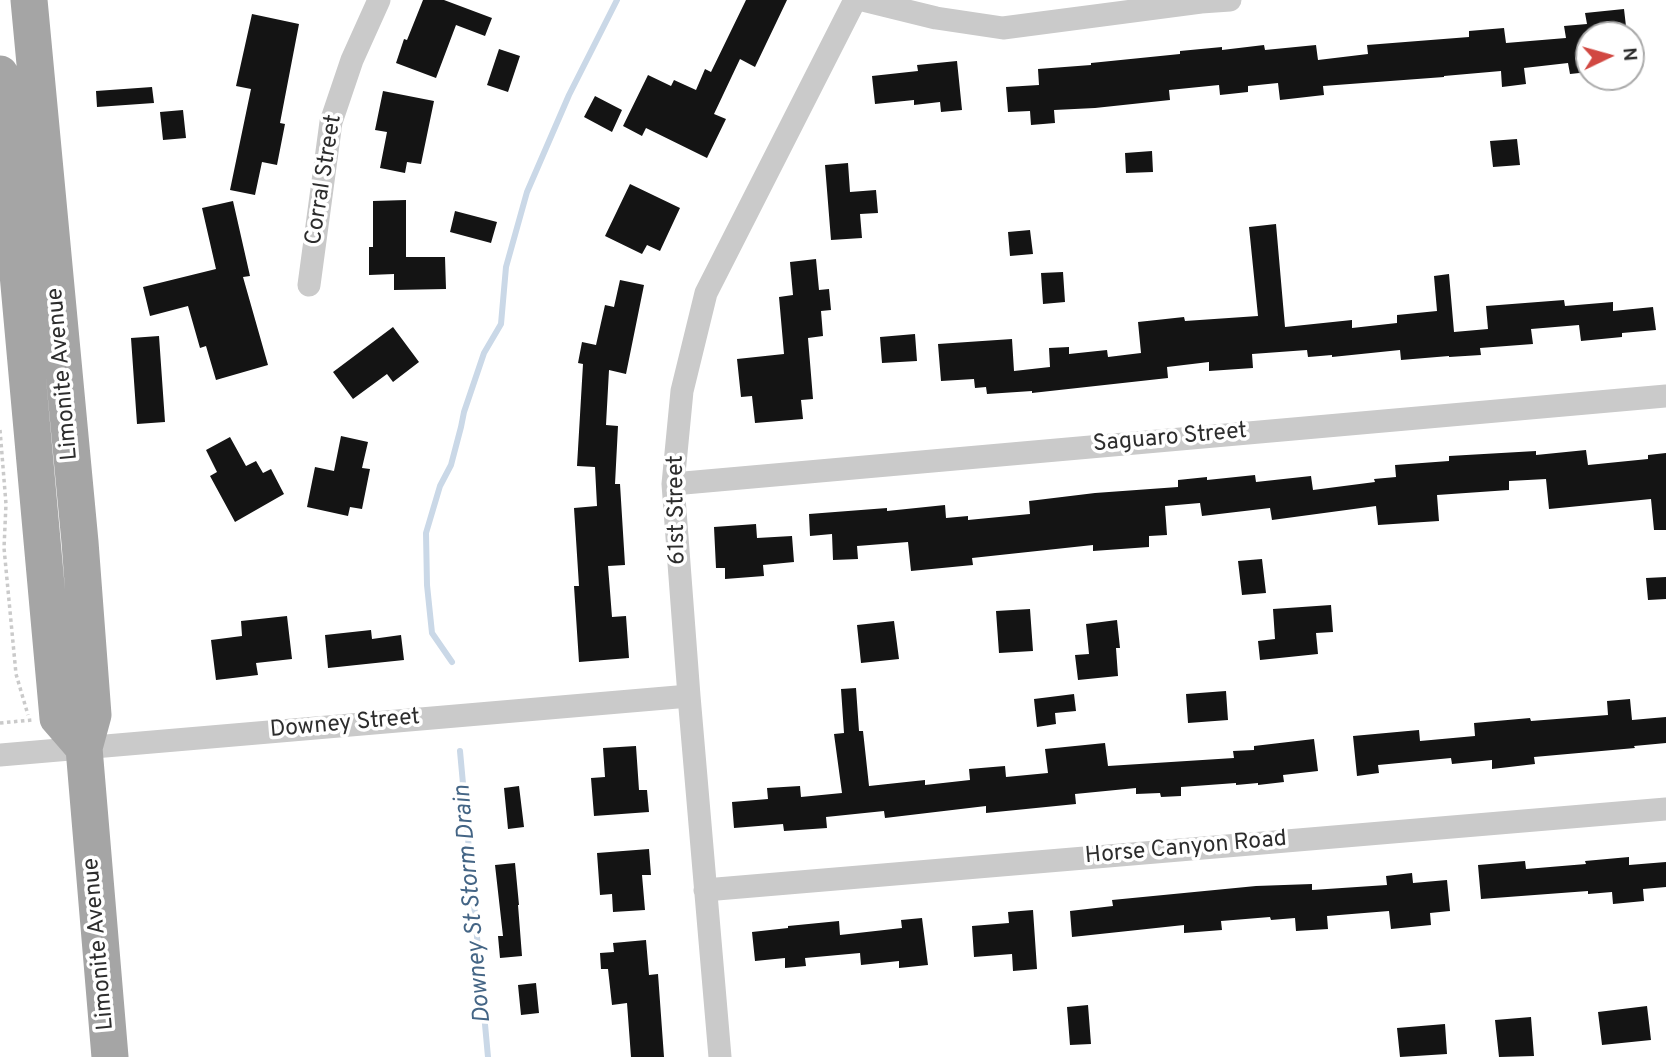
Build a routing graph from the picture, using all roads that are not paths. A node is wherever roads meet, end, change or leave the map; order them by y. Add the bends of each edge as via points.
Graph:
1 (29, 0) edge
2 (379, 0) edge
3 (855, 0) edge
4 (863, 0) edge
5 (1230, 0) edge
6 (0, 75) edge
7 (310, 285) dead end
8 (1666, 396) edge
9 (673, 484) junction
10 (689, 696) junction
11 (84, 748) junction
12 (0, 755) edge
13 (1666, 809) edge
14 (705, 890) junction
15 (110, 1057) edge
16 (720, 1057) edge

1 - 11 main road, Limonite Avenue via 93,715
2 - 7 street, Corral Street via 331,122
3 - 9 street, 61st Street via 706,293 682,391
4 - 5 street via 936,19 1003,28
6 - 11 main road, Limonite Avenue via 58,718
8 - 9 street, Saguaro Street
9 - 10 street, 61st Street
10 - 11 street, Downey Street
10 - 14 street, 61st Street
11 - 12 street, Downey Street
11 - 15 main road, Limonite Avenue
13 - 14 street, Horse Canyon Road
14 - 16 street, 61st Street

